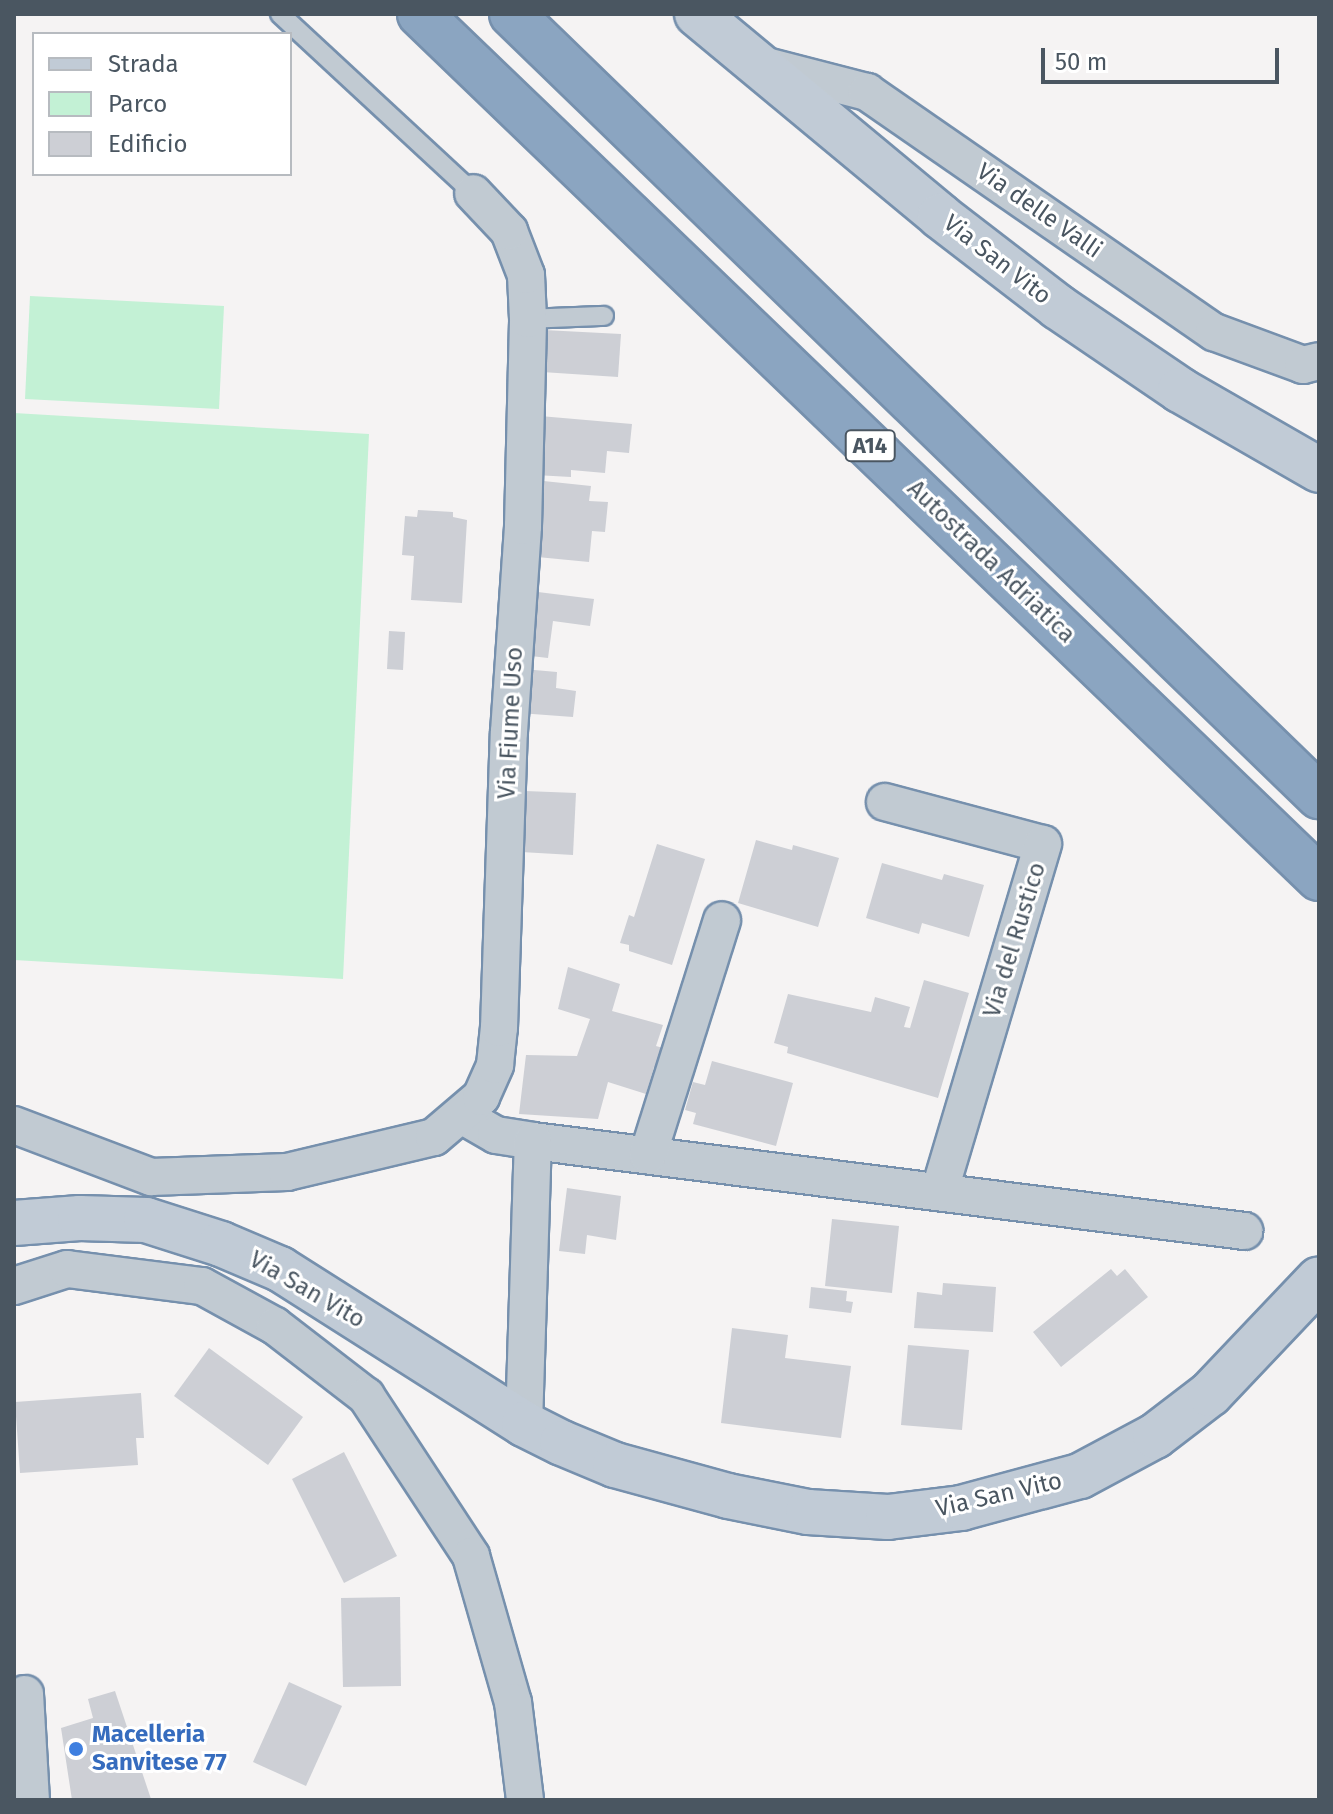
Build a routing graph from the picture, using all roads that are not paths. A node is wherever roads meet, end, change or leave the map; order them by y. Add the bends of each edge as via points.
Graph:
1 (280, 14) edge
2 (420, 14) edge
3 (512, 14) edge
4 (703, 15) edge
5 (756, 64) junction
6 (473, 193) joint
7 (604, 316) dead end
8 (528, 319) junction
9 (1319, 361) edge
10 (1319, 470) edge
11 (1319, 796) edge
12 (885, 802) dead end
13 (1319, 878) edge
14 (722, 920) dead end
15 (14, 1099) edge
16 (463, 1116) junction
17 (14, 1125) edge
18 (533, 1141) junction
19 (648, 1155) junction
20 (202, 1175) junction
21 (939, 1192) junction
22 (16, 1222) edge
23 (1244, 1231) dead end
24 (1319, 1279) edge
25 (14, 1286) edge
26 (524, 1424) junction
27 (25, 1694) dead end
28 (31, 1800) edge
29 (525, 1800) edge

1 - 6 lane, Via Fiume Uso
2 - 13 highway, Autostrada Adriatica / A14
3 - 11 highway, A14
4 - 5 street, Via San Vito
5 - 9 street, Via delle Valli via 867,92 1214,332 1303,365
5 - 10 street, Via San Vito via 1058,307 1180,390
6 - 8 street, Via Fiume Uso via 509,231 526,275
7 - 8 lane
8 - 16 street, Via Fiume Uso via 499,1028 495,1065 481,1097
12 - 21 street, Via del Rustico via 1043,844
14 - 19 street
15 - 20 street
16 - 18 street via 496,1135
16 - 20 street via 434,1137 394,1148 287,1172
17 - 20 street via 151,1177
18 - 19 street
18 - 26 street
19 - 21 street
21 - 23 street
22 - 26 street, Via San Vito via 146,1220 221,1244 280,1269
24 - 26 street, Via San Vito via 1210,1394 1155,1436 1080,1476 961,1508 888,1517 808,1512 615,1465
25 - 29 street via 67,1269 202,1286 275,1326 366,1396 471,1556 513,1702
27 - 28 street

